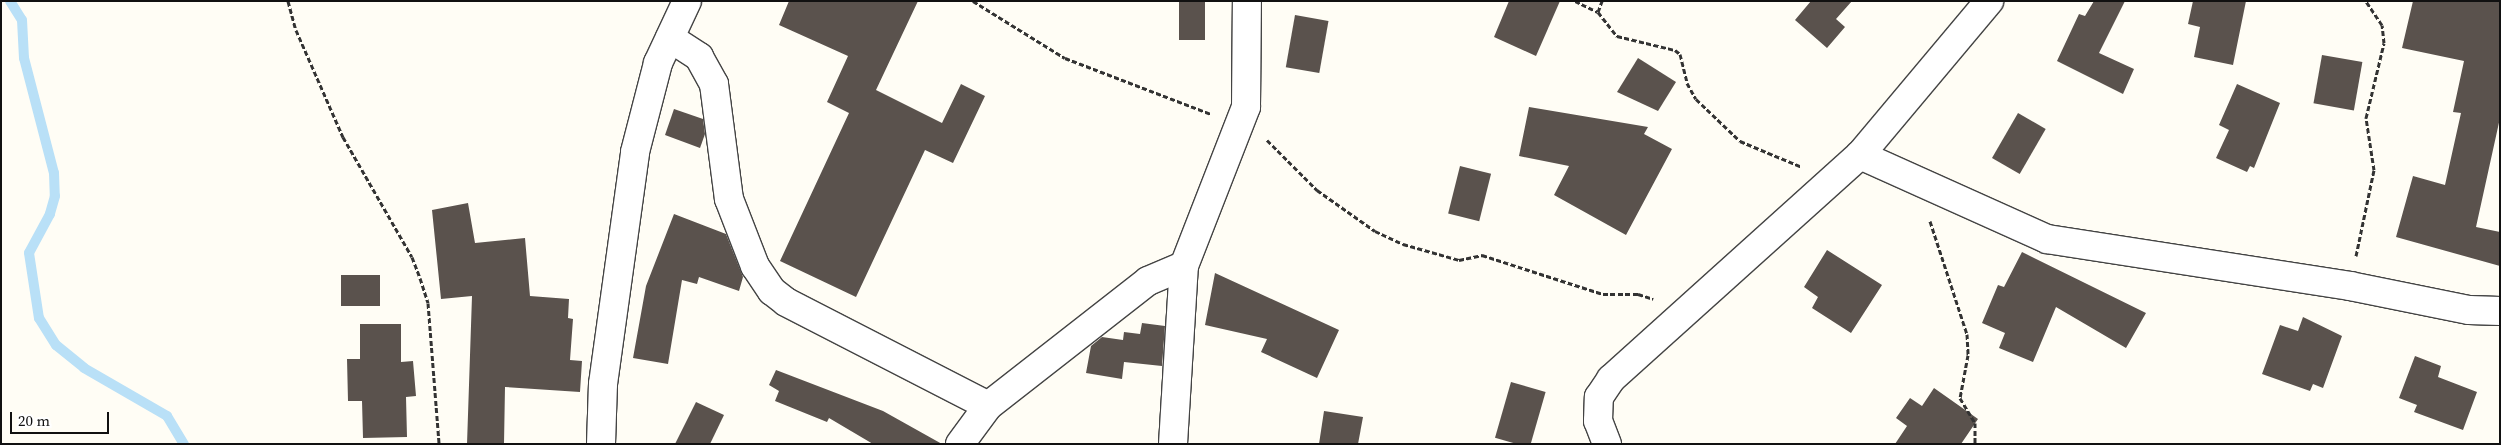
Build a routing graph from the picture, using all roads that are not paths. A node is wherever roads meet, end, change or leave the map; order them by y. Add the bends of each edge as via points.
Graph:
1 (687, 1) edge
2 (1247, 1) edge
3 (1989, 1) edge
4 (670, 38) junction
5 (1860, 155) junction
6 (1184, 266) junction
7 (2500, 311) edge
8 (988, 406) junction
9 (601, 444) edge
10 (960, 444) edge
11 (1173, 444) edge
12 (1607, 444) edge

1 - 4 street
2 - 6 street via 1242,120
3 - 5 street
4 - 8 street via 699,56 711,76 719,101 729,199 755,266 772,292
4 - 9 street via 658,62 635,152 605,366
5 - 7 street via 2047,239 2350,286 2469,310
5 - 12 street via 1611,379 1598,397 1598,421
6 - 8 street via 1148,281
6 - 11 street
8 - 10 street

